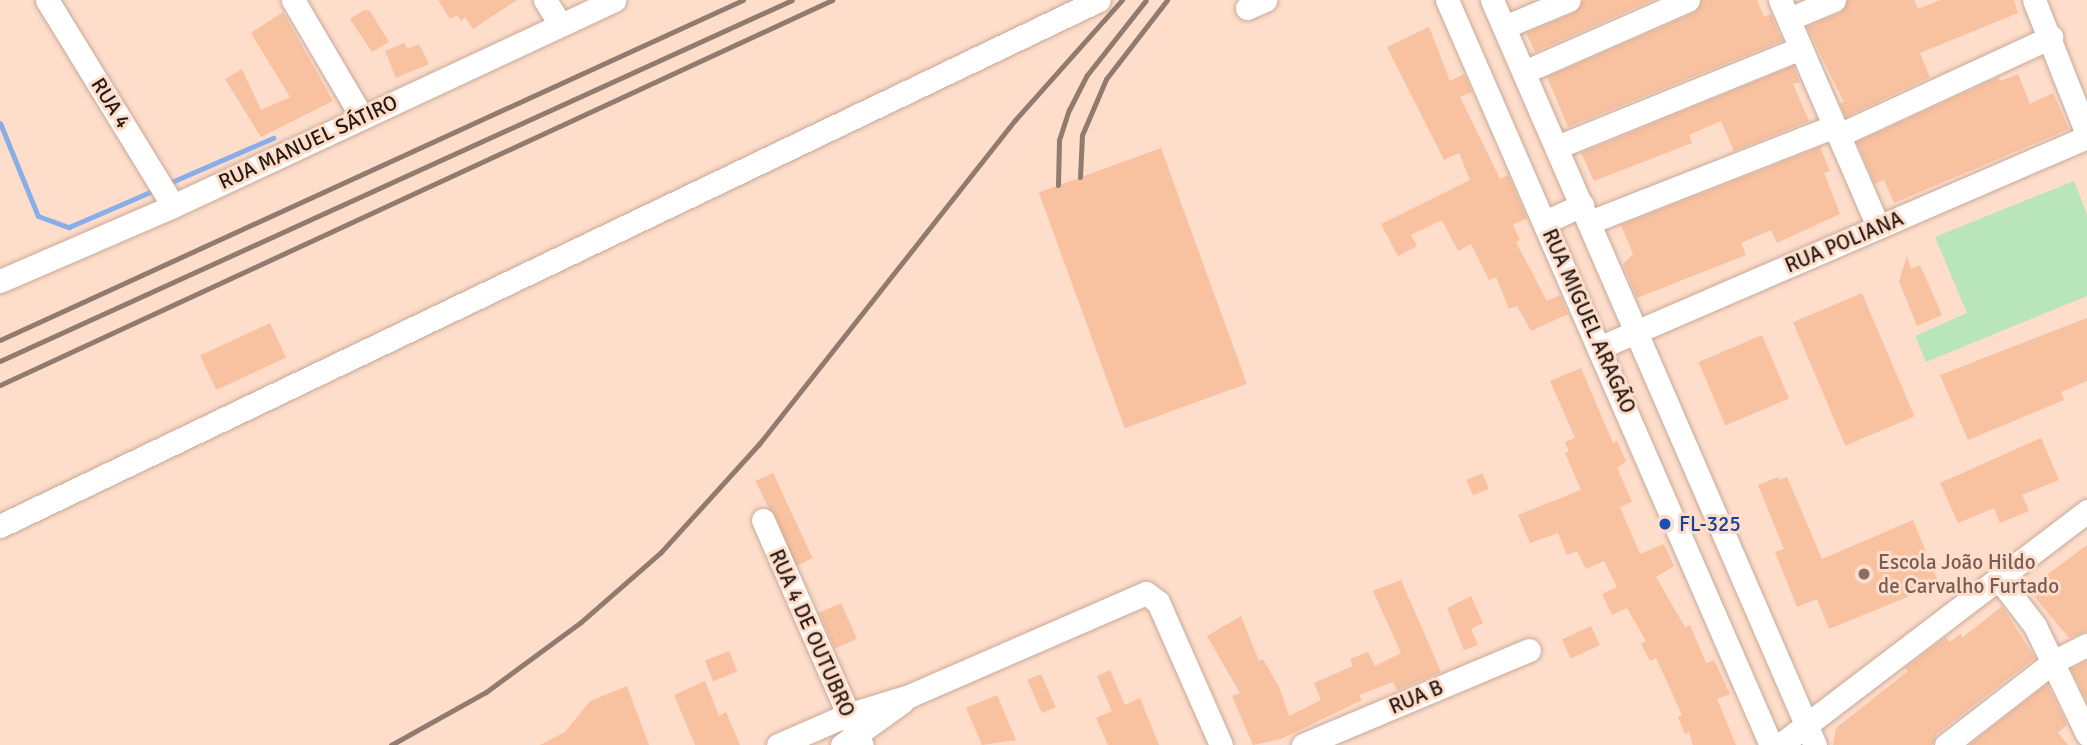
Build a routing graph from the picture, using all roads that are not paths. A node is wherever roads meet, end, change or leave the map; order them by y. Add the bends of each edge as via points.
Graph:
1 (47, 0) edge
2 (293, 0) edge
3 (545, 0) edge
4 (614, 0) edge
5 (1099, 0) edge
6 (1447, 0) edge
7 (1492, 0) edge
8 (1569, 0) edge
9 (1688, 0) edge
10 (1834, 0) edge
11 (2034, 0) edge
12 (1784, 10) edge
13 (560, 24) junction
14 (1504, 27) junction
15 (2051, 37) junction
16 (1801, 47) junction
17 (1524, 72) junction
18 (362, 117) junction
19 (1837, 130) junction
20 (2087, 136) edge
21 (1557, 148) junction
22 (173, 206) junction
23 (1586, 213) junction
24 (1545, 222) junction
25 (1878, 227) junction
26 (0, 281) edge
27 (1636, 331) junction
28 (1601, 347) junction
29 (2087, 511) edge
30 (762, 520) dead end
31 (0, 526) edge
32 (1999, 579) junction
33 (1764, 627) junction
34 (1728, 643) junction
35 (2087, 645) edge
36 (1529, 650) dead end
37 (2053, 662) junction
38 (909, 695) junction
39 (847, 715) junction
40 (2087, 734) edge
41 (1811, 736) edge
42 (854, 742) edge
43 (778, 745) edge
44 (1221, 745) edge
45 (1303, 745) edge
46 (1771, 745) edge
47 (1780, 745) edge
48 (1946, 745) edge

1 - 22 street, RUA 4
2 - 18 street
3 - 13 street
4 - 13 street, RUA MANUEL SÁTIRO
5 - 31 street
6 - 24 street, RUA MIGUEL ARAGÃO
7 - 14 street, RUA MIGUEL ARAGÃO
8 - 14 street
9 - 17 street
10 - 12 street
11 - 15 street
12 - 16 street
13 - 18 street, RUA MANUEL SÁTIRO
14 - 17 street, RUA MIGUEL ARAGÃO
15 - 19 street
15 - 20 street
16 - 19 street
16 - 21 street
17 - 21 street, RUA MIGUEL ARAGÃO
18 - 22 street, RUA MANUEL SÁTIRO
19 - 23 street
19 - 25 street
20 - 25 street, RUA POLIANA
21 - 23 street, RUA MIGUEL ARAGÃO
22 - 26 street, RUA MANUEL SÁTIRO
23 - 24 street
23 - 27 street, RUA MIGUEL ARAGÃO
24 - 28 street, RUA MIGUEL ARAGÃO
25 - 27 street, RUA POLIANA
27 - 28 street, RUA POLIANA
27 - 33 street, RUA MIGUEL ARAGÃO
28 - 34 street, RUA MIGUEL ARAGÃO
29 - 32 street
30 - 39 street, RUA 4 DE OUTUBRO
32 - 37 street via 2035,626
32 - 41 street
33 - 34 street
33 - 41 street, RUA MIGUEL ARAGÃO
34 - 46 street, RUA MIGUEL ARAGÃO
35 - 37 street
36 - 45 street, RUA B
37 - 40 street
37 - 48 street
38 - 39 street
38 - 42 street
38 - 44 street via 1146,593 1158,602
39 - 42 street, RUA 4 DE OUTUBRO
39 - 43 street
41 - 47 street

